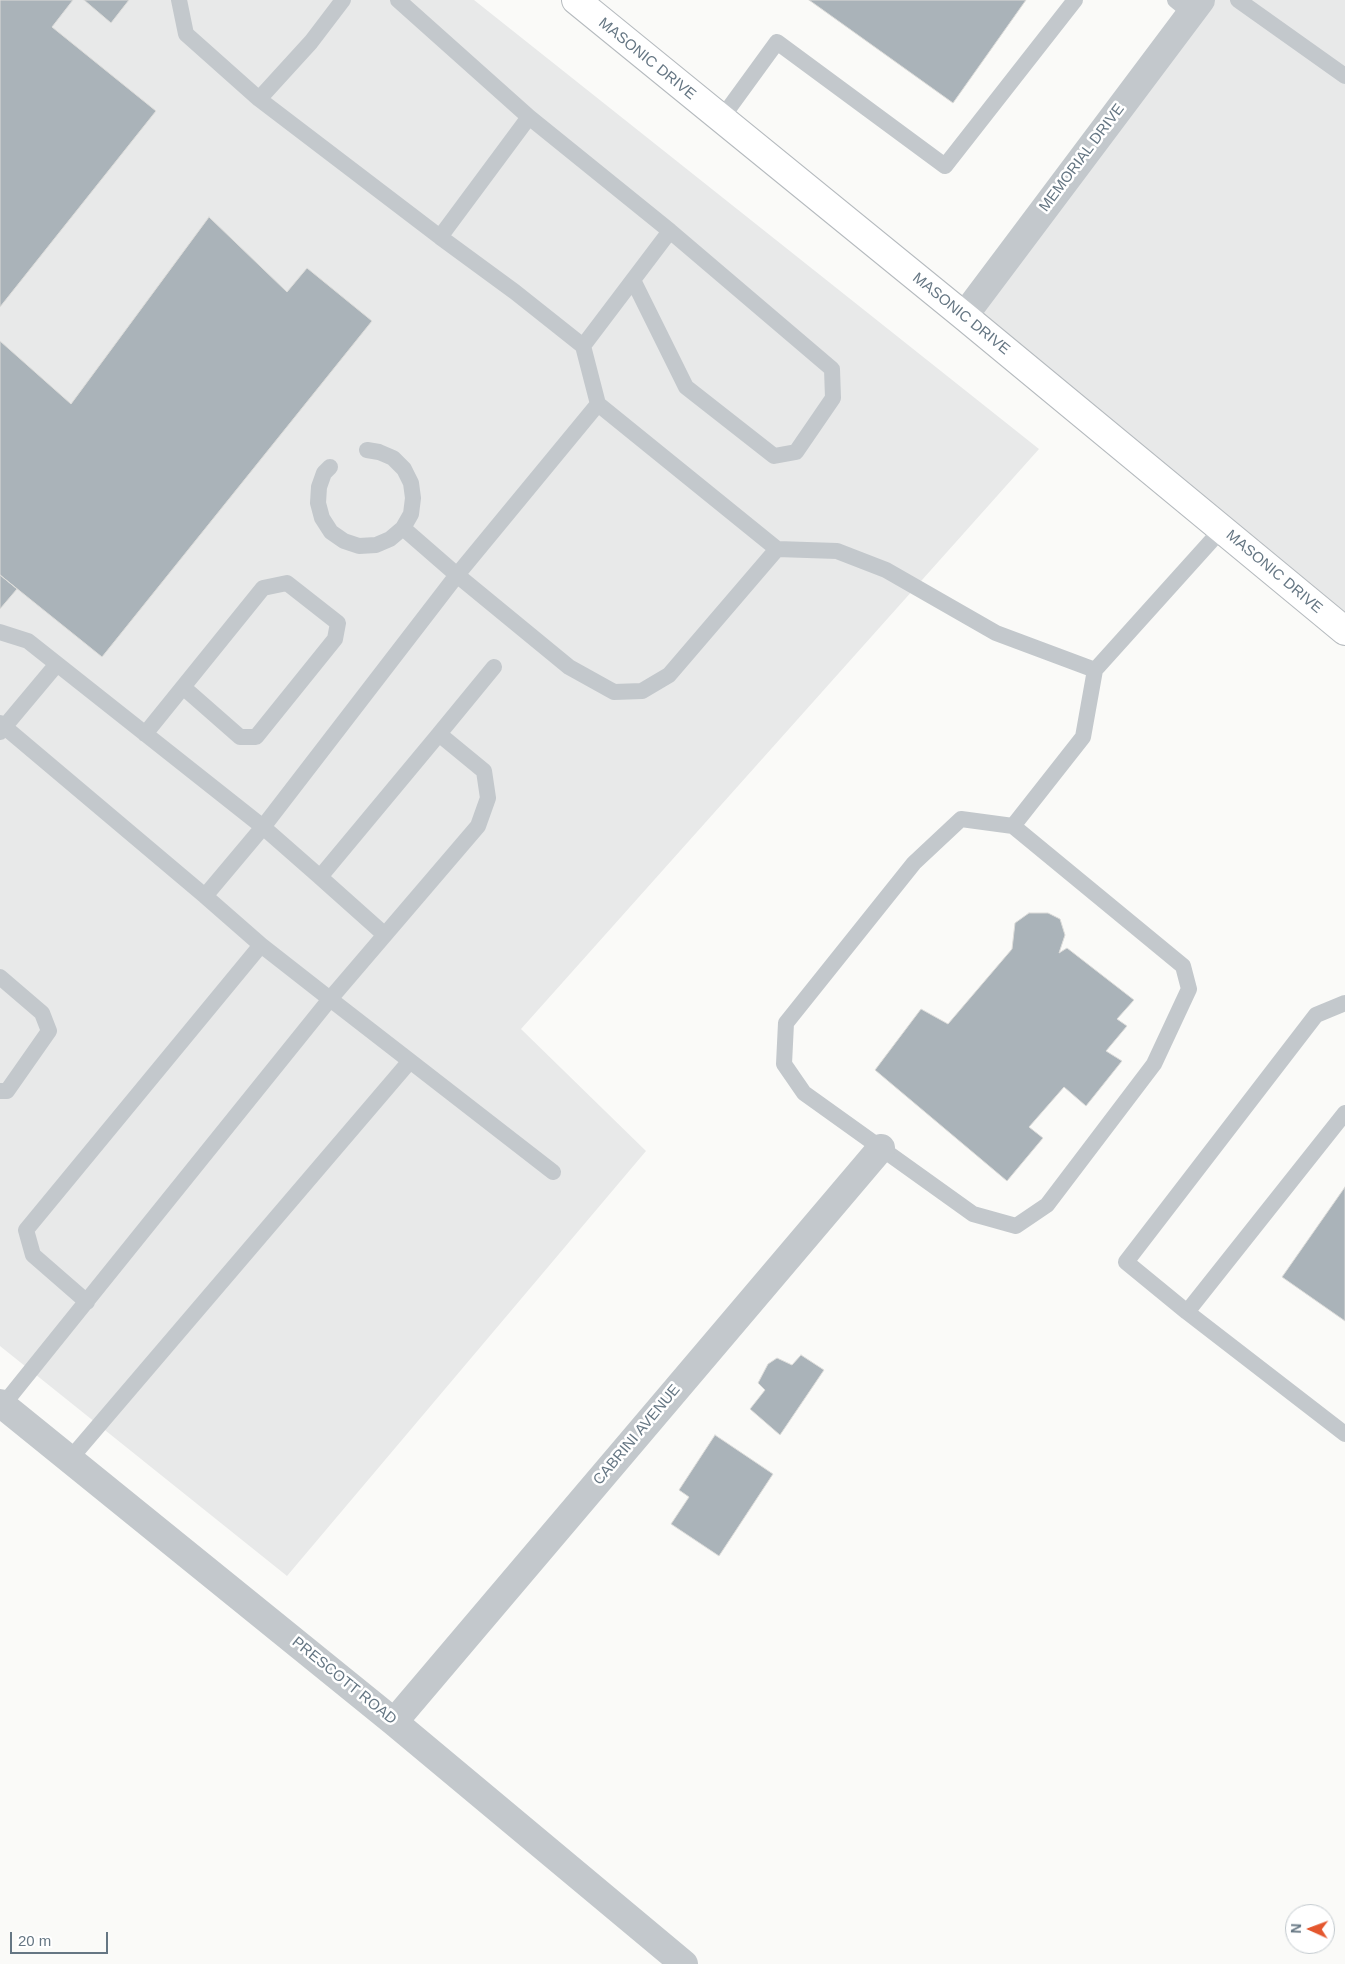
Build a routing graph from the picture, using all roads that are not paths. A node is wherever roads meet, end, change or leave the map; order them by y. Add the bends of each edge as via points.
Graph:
1 (179, 0) edge
2 (343, 0) edge
3 (398, 0) edge
4 (576, 0) edge
5 (1074, 0) edge
6 (1238, 0) edge
7 (1189, 4) edge
8 (1345, 76) edge
9 (259, 99) junction
10 (529, 117) junction
11 (722, 119) junction
12 (670, 231) junction
13 (440, 237) junction
14 (633, 280) junction
15 (964, 316) junction
16 (582, 346) junction
17 (598, 404) junction
18 (367, 450) dead end
19 (330, 467) dead end
20 (403, 528) junction
21 (1222, 529) junction
22 (777, 549) junction
23 (456, 575) junction
24 (1345, 631) edge
25 (0, 632) edge
26 (57, 664) junction
27 (494, 667) dead end
28 (1095, 670) junction
29 (183, 688) junction
30 (2, 727) edge
31 (145, 734) junction
32 (439, 734) junction
33 (1013, 826) junction
34 (263, 827) junction
35 (320, 877) junction
36 (205, 896) junction
37 (385, 935) junction
38 (261, 945) junction
39 (0, 976) edge
40 (330, 999) junction
41 (1345, 1003) edge
42 (410, 1061) junction
43 (0, 1091) edge
44 (1345, 1113) edge
45 (881, 1148) junction
46 (553, 1172) dead end
47 (87, 1302) junction
48 (1188, 1312) junction
49 (1, 1404) edge
50 (1345, 1434) edge
51 (70, 1459) junction
52 (394, 1722) junction
53 (684, 1964) edge

1 - 9 lane via 186,34
2 - 9 lane via 311,42
3 - 10 lane
4 - 11 main road, MASONIC DRIVE
5 - 11 lane via 945,166 778,42
6 - 8 lane
7 - 15 street, MEMORIAL DRIVE
9 - 13 lane
10 - 12 lane
10 - 13 lane
11 - 15 main road, MASONIC DRIVE
12 - 14 lane
12 - 14 lane via 832,368 834,398 796,452 774,456 686,387
13 - 16 lane
14 - 16 lane
15 - 21 main road, MASONIC DRIVE
16 - 17 lane
17 - 22 lane
17 - 23 lane
18 - 20 lane via 393,458 411,483 411,514
19 - 20 lane via 319,487 318,503 331,532 360,546 376,545
20 - 23 lane
21 - 24 main road, MASONIC DRIVE
21 - 28 lane
22 - 23 lane via 669,675 642,692 614,692 569,667
22 - 28 lane via 837,551 886,570 996,634
23 - 34 lane
25 - 26 lane via 28,641
26 - 30 lane
26 - 31 lane
27 - 32 lane
28 - 33 lane via 1083,737
29 - 29 lane via 263,588 287,583 338,624 335,639 256,737 240,737
29 - 31 lane
30 - 36 lane
31 - 34 lane
32 - 35 lane
32 - 37 lane via 484,771 488,798 478,826
33 - 45 lane via 961,819 914,862 786,1023 784,1064 804,1093
33 - 45 lane via 1183,966 1189,989 1154,1064 1047,1205 1016,1226 973,1214
34 - 35 lane
34 - 36 lane
35 - 37 lane
36 - 38 lane
37 - 40 lane
38 - 40 lane
38 - 47 lane via 26,1230 33,1255
39 - 43 lane via 42,1013 49,1031 7,1090
40 - 42 lane
40 - 47 lane
41 - 48 lane via 1316,1015 1126,1262
42 - 46 lane
42 - 51 lane
44 - 48 lane
45 - 52 street, CABRINI AVENUE
47 - 49 lane
48 - 50 lane
49 - 51 street, PRESCOTT ROAD
51 - 52 street, PRESCOTT ROAD
52 - 53 street, PRESCOTT ROAD

